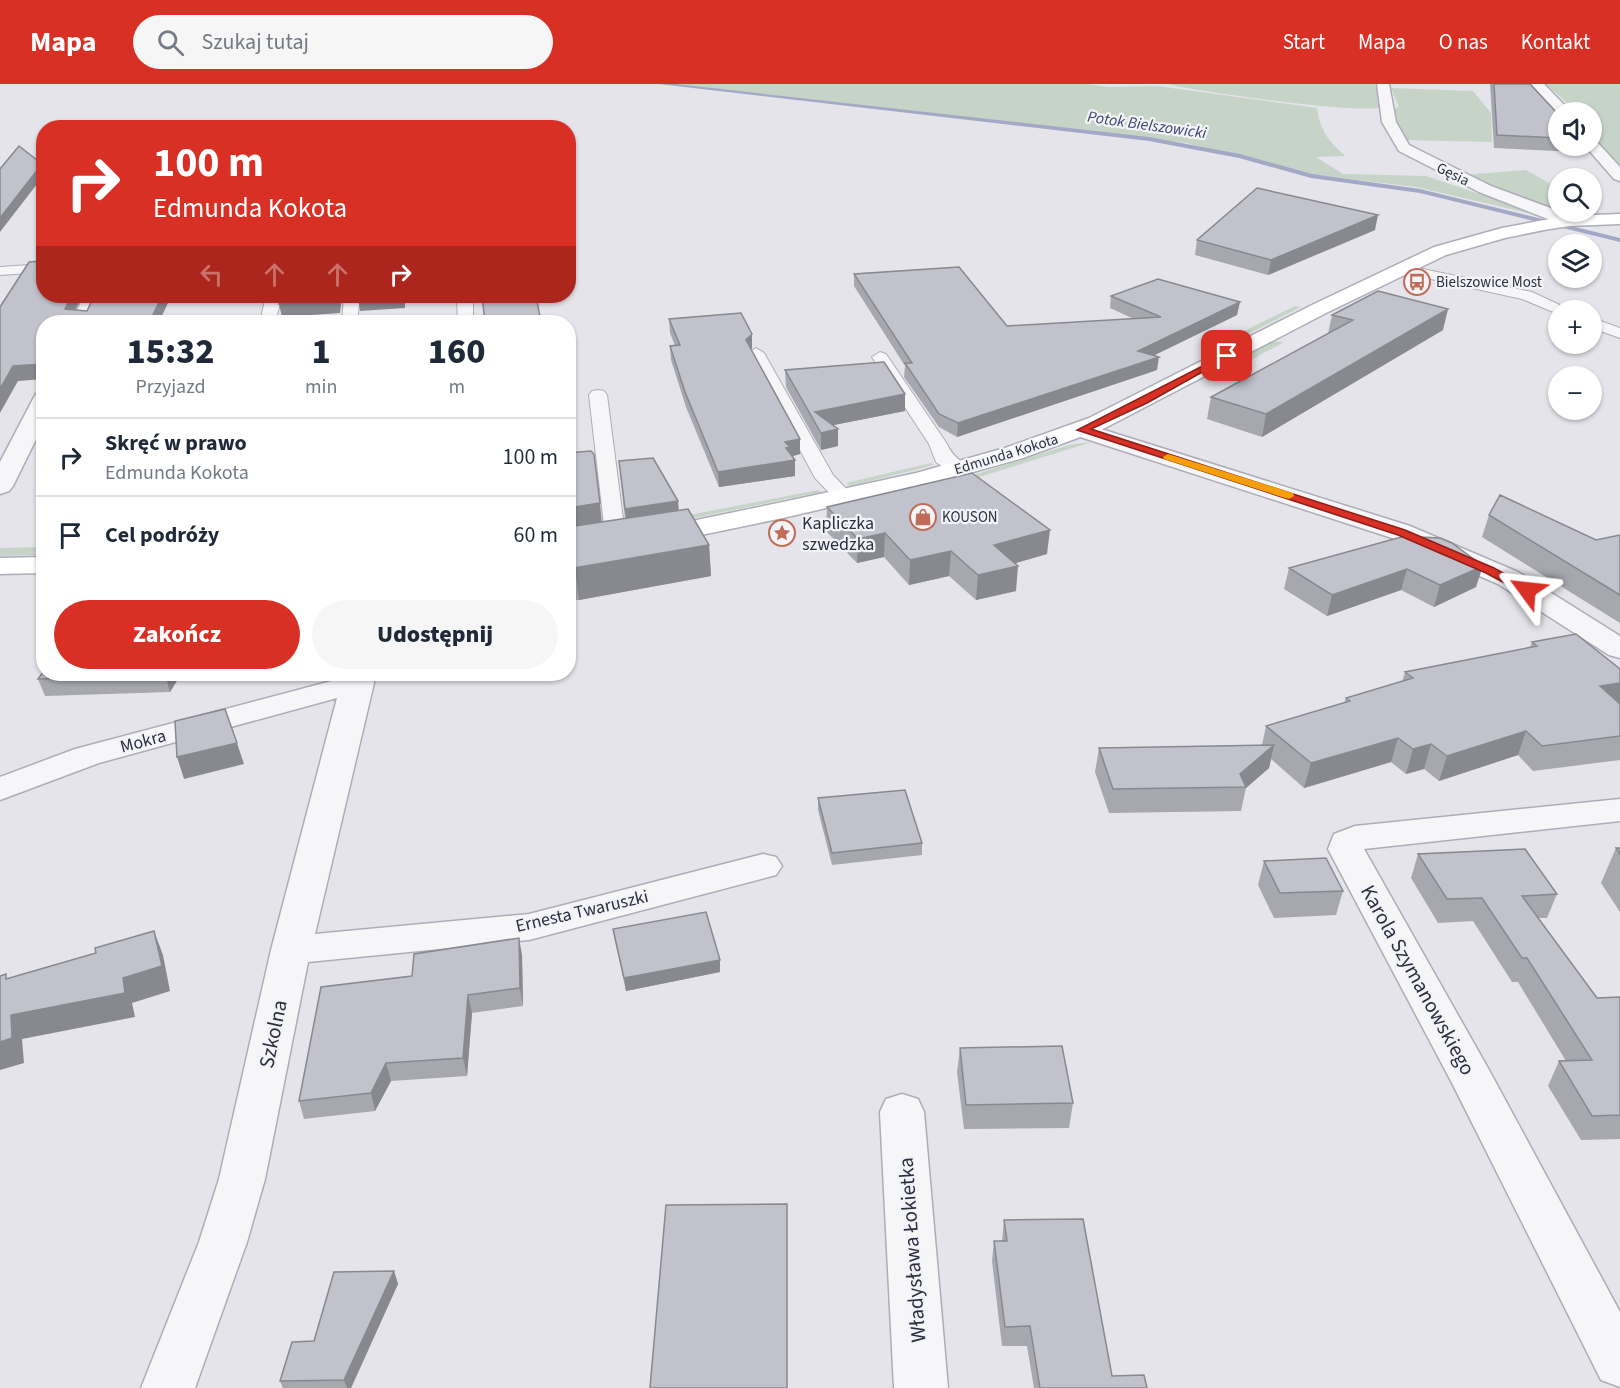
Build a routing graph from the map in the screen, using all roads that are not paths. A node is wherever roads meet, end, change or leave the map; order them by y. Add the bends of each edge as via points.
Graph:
1 (1383, 84) edge
2 (1537, 84) edge
3 (1554, 102) edge
4 (1602, 156) edge
5 (1620, 176) edge
6 (1620, 219) edge
7 (1559, 223) junction
8 (36, 269) edge
9 (1404, 269) junction
10 (0, 271) edge
11 (1548, 305) edge
12 (1602, 326) edge
13 (1620, 333) edge
14 (756, 353) edge
15 (880, 357) dead end
16 (598, 395) dead end
17 (36, 415) edge
18 (1082, 430) junction
19 (958, 470) junction
20 (0, 486) edge
21 (844, 497) junction
22 (616, 542) junction
23 (576, 548) edge
24 (36, 565) edge
25 (0, 566) edge
26 (1620, 650) edge
27 (348, 681) edge
28 (357, 681) edge
29 (0, 789) edge
30 (1620, 810) edge
31 (764, 866) dead end
32 (291, 950) junction
33 (902, 1112) dead end
34 (1620, 1363) edge
35 (168, 1388) edge
36 (921, 1388) edge

1 - 7 street, Gęsia via 1388,118 1404,148
2 - 3 street
4 - 5 street
6 - 7 street, Edmunda Kokota
7 - 9 street, Edmunda Kokota via 1468,242
8 - 10 lane
9 - 11 lane via 1527,295
9 - 18 street, Edmunda Kokota
12 - 13 lane
14 - 21 lane via 825,478
15 - 19 lane via 938,444 943,458
16 - 22 lane
17 - 20 street
18 - 19 street, Edmunda Kokota
18 - 26 street via 1412,537 1508,579
19 - 21 street, Edmunda Kokota
21 - 22 street, Edmunda Kokota
22 - 23 street, Edmunda Kokota
24 - 25 street
27 - 29 street, Mokra via 87,756
28 - 32 street, Szkolna
30 - 34 street, Karola Szymanowskiego via 1355,838 1347,842 1346,849 1474,1082
31 - 32 street, Ernesta Twaruszki via 529,927
32 - 35 street, Szkolna via 242,1179 223,1242
33 - 36 street, Władysława Łokietka

